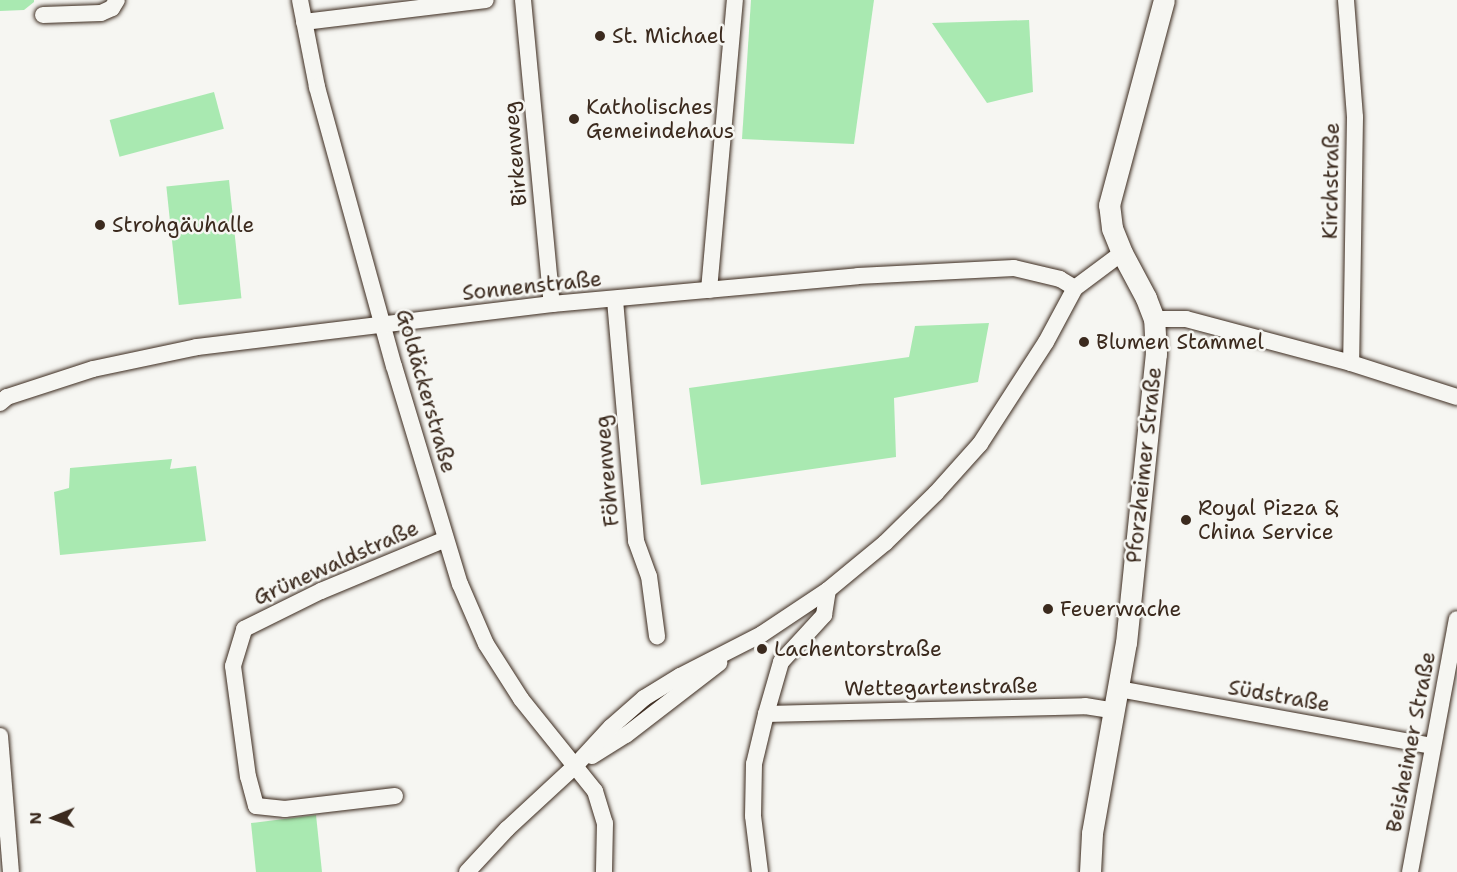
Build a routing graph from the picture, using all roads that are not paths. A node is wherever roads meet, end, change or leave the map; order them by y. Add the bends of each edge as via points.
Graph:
1 (117, 0) edge
2 (300, 0) edge
3 (486, 0) edge
4 (523, 0) edge
5 (735, 0) edge
6 (1164, 0) edge
7 (1346, 0) edge
8 (43, 15) dead end
9 (304, 22) junction
10 (1122, 253) junction
11 (1075, 288) junction
12 (709, 290) junction
13 (615, 300) junction
14 (552, 304) junction
15 (1154, 319) junction
16 (382, 325) junction
17 (1352, 363) junction
18 (1457, 397) edge
19 (0, 403) edge
20 (446, 539) junction
21 (828, 590) junction
22 (1457, 620) edge
23 (657, 636) dead end
24 (1119, 689) junction
25 (1116, 711) junction
26 (766, 714) junction
27 (0, 736) edge
28 (1432, 746) junction
29 (575, 766) junction
30 (395, 796) dead end
31 (11, 872) edge
32 (467, 872) edge
33 (604, 872) edge
34 (760, 872) edge
35 (1090, 872) edge
36 (1410, 872) edge

1 - 8 street via 112,8 101,13
2 - 9 street, Goldäckerstraße
3 - 9 street
4 - 14 street, Birkenweg
5 - 12 street
6 - 10 street, Pforzheimer Straße via 1111,189 1112,228
7 - 17 street, Kirchstraße via 1355,117
9 - 16 street, Goldäckerstraße via 317,87
10 - 11 street
10 - 15 street, Pforzheimer Straße
11 - 12 street, Sonnenstraße via 1060,279 1014,268 858,276
11 - 21 street via 1046,342 980,444 885,543
12 - 13 street, Sonnenstraße
13 - 14 street, Sonnenstraße
13 - 23 street, Föhrenweg via 636,541 650,576
14 - 16 street, Sonnenstraße
15 - 17 street via 1186,319
15 - 24 street, Pforzheimer Straße via 1156,354
16 - 19 street, Sonnenstraße via 197,347 93,369 7,397
16 - 20 street, Goldäckerstraße
17 - 18 street
20 - 29 street, Goldäckerstraße via 486,644 521,699
20 - 30 street, Grünewaldstraße via 331,586 244,629 233,666 248,777 256,806 285,810
21 - 26 street via 824,615 781,662
21 - 29 street via 754,639 644,698
22 - 28 street, Beisheimer Straße
24 - 25 street, Pforzheimer Straße
24 - 28 street, Südstraße
25 - 26 street, Wettegartenstraße via 1085,706
25 - 35 street, Pforzheimer Straße via 1092,833
26 - 34 street via 754,764 753,816
27 - 31 street
28 - 36 street, Beisheimer Straße
29 - 32 street
29 - 33 street, Goldäckerstraße via 595,791 605,823

